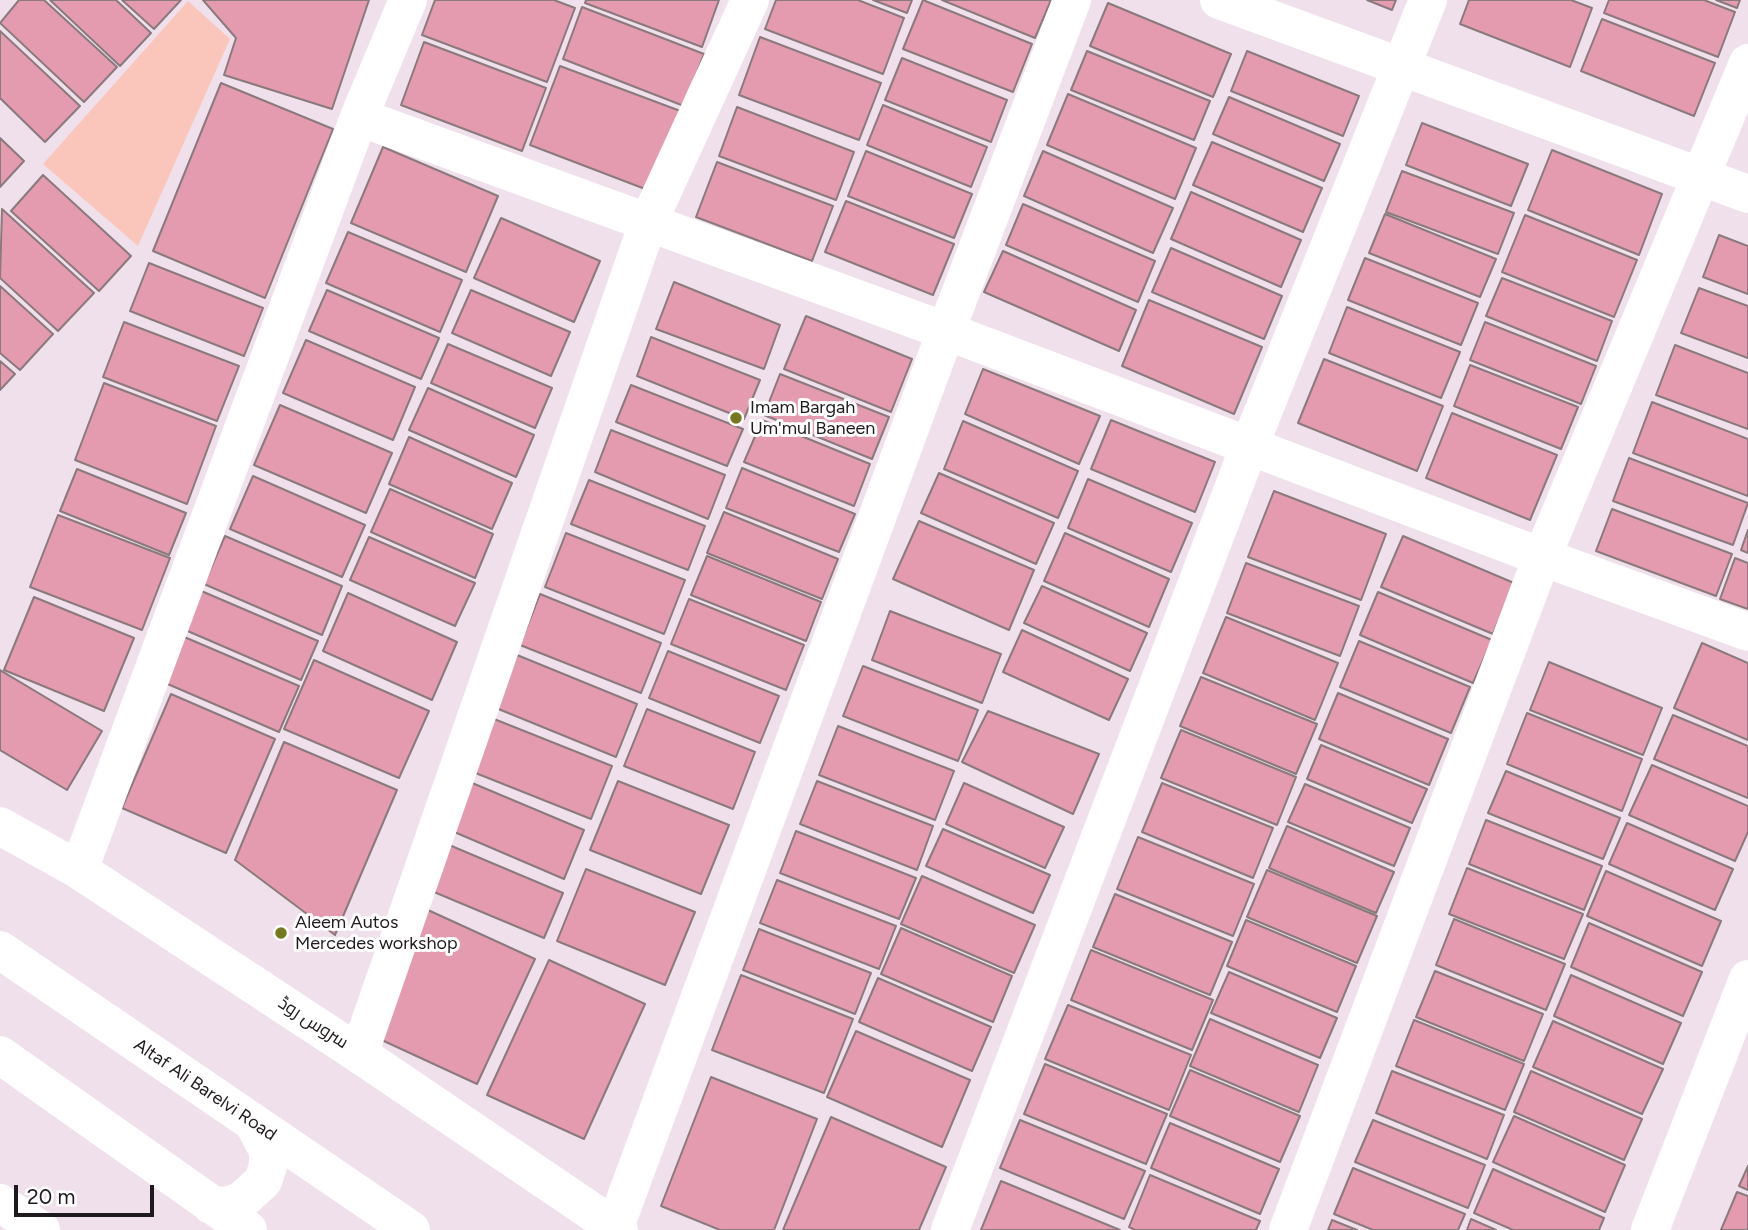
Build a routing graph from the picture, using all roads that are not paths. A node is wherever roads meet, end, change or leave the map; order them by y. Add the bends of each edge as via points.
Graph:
1 (408, 0) edge
2 (750, 0) edge
3 (1072, 0) edge
4 (1219, 0) edge
5 (1428, 0) edge
6 (1748, 63) edge
7 (1401, 67) junction
8 (359, 117) junction
9 (1700, 176) junction
10 (1748, 194) edge
11 (648, 223) junction
12 (946, 331) junction
13 (1249, 447) junction
14 (1542, 558) junction
15 (1748, 632) edge
16 (0, 826) edge
17 (79, 870) junction
18 (0, 950) edge
19 (1748, 979) edge
20 (359, 1054) junction
21 (0, 1055) edge
22 (254, 1124) junction
23 (0, 1203) edge
24 (211, 1205) junction
25 (617, 1228) edge
26 (41, 1230) edge
27 (248, 1230) edge
28 (411, 1230) edge
29 (950, 1230) edge
30 (1288, 1230) edge
31 (1650, 1230) edge

1 - 8 street
2 - 11 street
3 - 12 street
4 - 7 street
5 - 7 street
6 - 9 street
7 - 9 street
7 - 13 street
8 - 11 street
8 - 17 street
9 - 10 street
9 - 14 street
11 - 12 street
11 - 20 street
12 - 13 street
12 - 25 street
13 - 14 street
13 - 29 street
14 - 15 street
14 - 30 street
16 - 17 street, سروس روڈ
17 - 20 street, سروس روڈ
18 - 22 street, Altaf Ali Barelvi Road
19 - 31 street
20 - 25 street, سروس روڈ
21 - 24 street
22 - 24 street via 268,1151 263,1181 241,1201
22 - 28 street, Altaf Ali Barelvi Road
23 - 26 street
24 - 27 street

